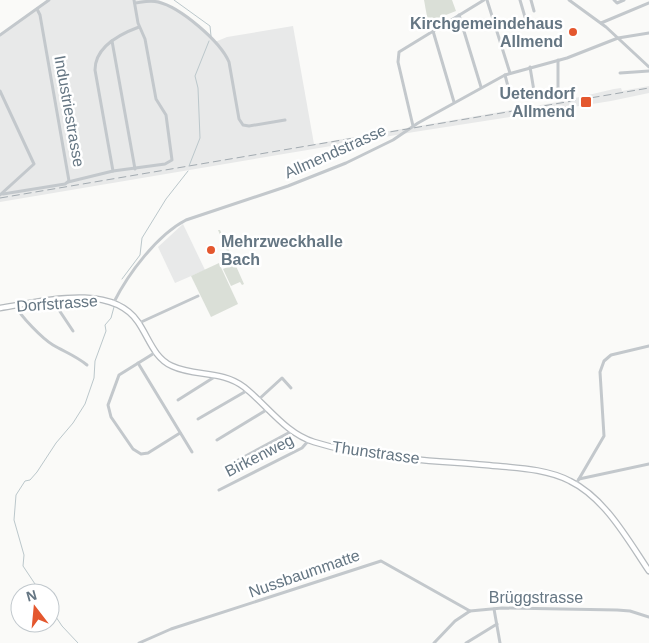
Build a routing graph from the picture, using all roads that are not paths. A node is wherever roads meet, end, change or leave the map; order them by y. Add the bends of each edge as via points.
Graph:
1 (49, 0) edge
2 (486, 0) edge
3 (520, 0) edge
4 (531, 0) edge
5 (571, 0) edge
6 (614, 0) edge
7 (624, 0) edge
8 (135, 1) edge
9 (649, 3) edge
10 (37, 9) junction
11 (534, 11) dead end
12 (459, 15) junction
13 (601, 23) junction
14 (527, 24) dead end
15 (139, 27) junction
16 (433, 31) junction
17 (649, 33) edge
18 (0, 35) edge
19 (618, 38) junction
20 (112, 41) junction
21 (558, 60) junction
22 (649, 61) edge
23 (643, 62) junction
24 (530, 67) junction
25 (649, 67) edge
26 (649, 72) edge
27 (510, 73) junction
28 (620, 73) dead end
29 (505, 75) junction
30 (481, 87) junction
31 (0, 92) edge
32 (546, 95) dead end
33 (511, 98) dead end
34 (558, 99) dead end
35 (454, 102) junction
36 (285, 120) dead end
37 (413, 126) junction
38 (135, 169) junction
39 (113, 171) junction
40 (68, 182) junction
41 (1, 195) edge
42 (198, 296) dead end
43 (53, 301) junction
44 (114, 302) junction
45 (16, 306) junction
46 (0, 308) edge
47 (138, 323) junction
48 (74, 331) dead end
49 (649, 346) edge
50 (156, 352) junction
51 (138, 363) junction
52 (87, 365) dead end
53 (217, 375) junction
54 (291, 388) dead end
55 (248, 390) junction
56 (178, 400) dead end
57 (258, 400) junction
58 (268, 409) junction
59 (198, 419) dead end
60 (292, 431) junction
61 (180, 433) junction
62 (217, 440) dead end
63 (309, 440) junction
64 (192, 452) dead end
65 (229, 464) dead end
66 (649, 464) edge
67 (578, 482) junction
68 (219, 490) dead end
69 (649, 571) edge
70 (494, 609) junction
71 (470, 611) junction
72 (649, 617) edge
73 (496, 624) junction
74 (139, 643) edge
75 (434, 643) edge
76 (466, 643) edge
77 (500, 643) edge

1 - 10 street
2 - 12 street
2 - 27 street
3 - 14 street
4 - 11 street
5 - 13 street
6 - 7 street
8 - 15 street
8 - 36 street via 166,4 196,25 225,55 242,125
9 - 13 street
10 - 18 street
10 - 40 street, Industriestrasse
12 - 16 street
12 - 30 street
13 - 19 street
15 - 20 street
15 - 38 street via 145,39 156,99 166,115 172,158 165,164
16 - 35 street
16 - 37 street via 402,50 397,58
17 - 19 street, Allmendstrasse
19 - 21 street, Allmendstrasse
19 - 23 street
20 - 38 street
20 - 39 street via 97,59 95,70
21 - 24 street, Allmendstrasse
21 - 34 street
22 - 23 street
23 - 25 street
24 - 27 street, Allmendstrasse
24 - 32 street via 535,97
26 - 28 street
27 - 29 street, Allmendstrasse
29 - 30 street, Allmendstrasse
29 - 33 street
30 - 35 street, Allmendstrasse
31 - 41 street via 34,164
35 - 37 street, Allmendstrasse
37 - 44 street, Allmendstrasse via 393,140 336,168 182,222 126,279
38 - 39 street
39 - 40 street
40 - 41 street, Industriestrasse
42 - 47 street
43 - 44 main road, Dorfstrasse via 93,298
43 - 45 main road, Dorfstrasse
43 - 48 street
44 - 47 main road, Thunstrasse via 129,311
45 - 46 main road, Dorfstrasse
45 - 52 street via 50,343
47 - 50 main road, Thunstrasse
49 - 67 street via 611,354 604,361 600,372 604,436
50 - 51 street
50 - 53 main road, Thunstrasse via 174,367
51 - 61 street
51 - 61 street via 116,379 108,404 111,417 133,449 141,454
53 - 55 main road, Thunstrasse
53 - 56 street
54 - 57 street via 282,378
55 - 57 main road, Thunstrasse
55 - 59 street
57 - 58 main road, Thunstrasse
58 - 60 main road, Thunstrasse
58 - 62 street
60 - 63 main road, Thunstrasse
60 - 65 street
61 - 64 street
63 - 67 main road, Thunstrasse via 379,455 535,470
63 - 68 street, Birkenweg via 302,448
66 - 67 street
67 - 69 main road, Thunstrasse via 605,510
70 - 71 street, Brüggstrasse
70 - 72 street, Brüggstrasse via 617,610
70 - 73 street
71 - 74 street, Nussbaummatte via 381,560 171,629
71 - 75 street, Brüggstrasse
73 - 76 street
73 - 77 street

